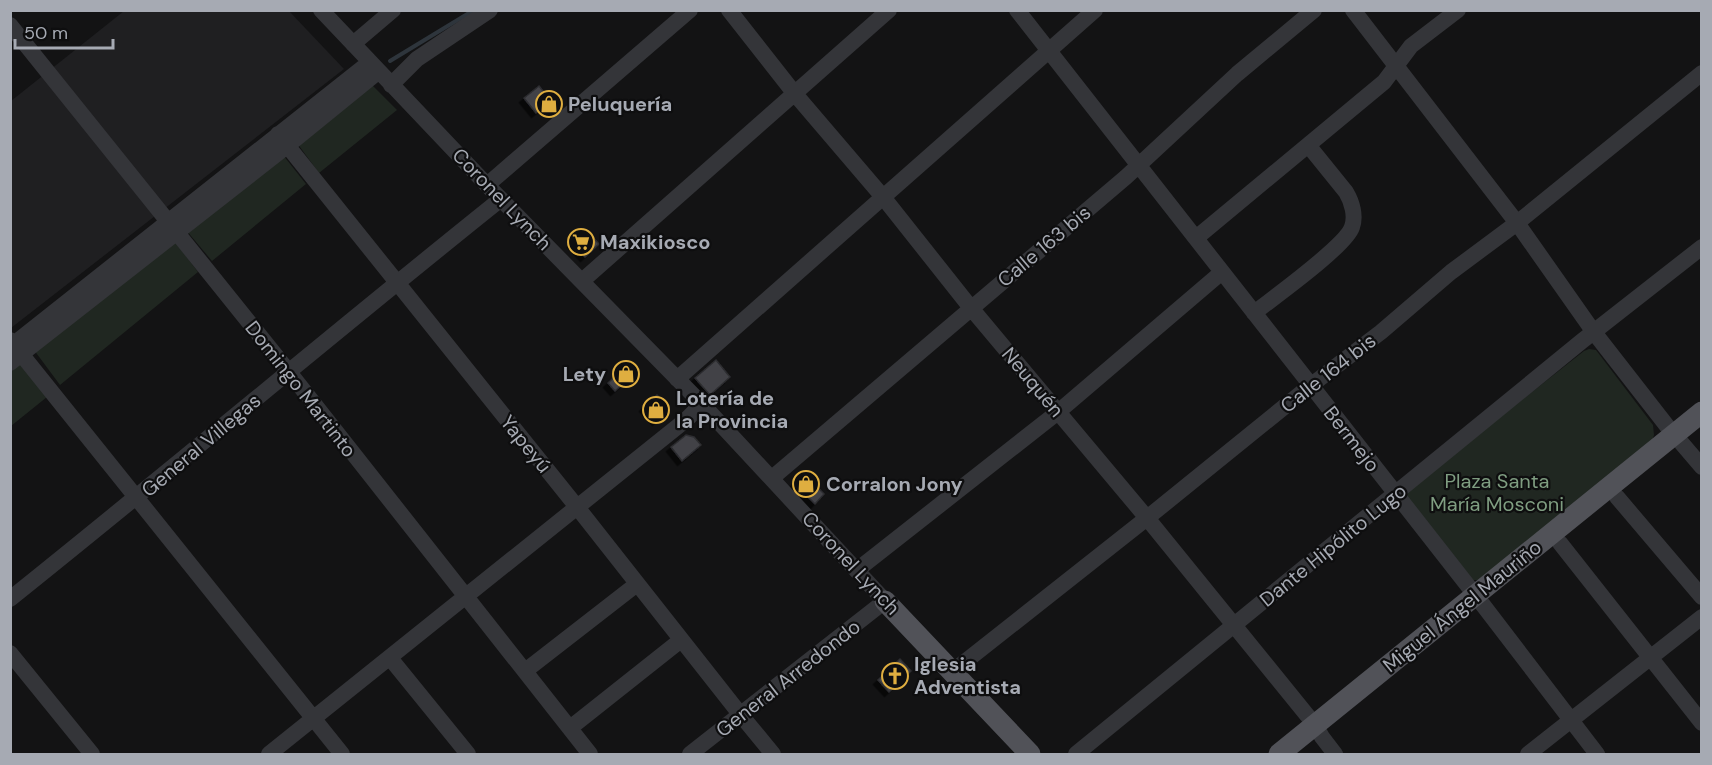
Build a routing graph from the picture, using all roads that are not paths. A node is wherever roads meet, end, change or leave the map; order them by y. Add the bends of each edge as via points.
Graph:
1 (321, 10) edge
2 (393, 10) edge
3 (490, 10) edge
4 (690, 10) edge
5 (729, 10) edge
6 (889, 10) edge
7 (1017, 10) edge
8 (1095, 10) edge
9 (1314, 10) edge
10 (1353, 10) edge
11 (1458, 10) edge
12 (10, 24) edge
13 (353, 44) junction
14 (1048, 51) junction
15 (374, 66) junction
16 (1396, 66) junction
17 (1701, 73) edge
18 (391, 85) junction
19 (795, 94) junction
20 (282, 140) junction
21 (1308, 145) junction
22 (1137, 165) junction
23 (487, 185) junction
24 (883, 197) junction
25 (501, 199) junction
26 (1517, 223) junction
27 (172, 227) junction
28 (1196, 238) junction
29 (1701, 247) edge
30 (1222, 273) junction
31 (582, 281) junction
32 (397, 283) junction
33 (971, 308) junction
34 (1254, 313) junction
35 (1593, 331) junction
36 (14, 349) edge
37 (289, 372) junction
38 (677, 379) junction
39 (1310, 386) junction
40 (702, 404) junction
41 (1058, 412) junction
42 (1701, 412) edge
43 (1701, 428) edge
44 (1678, 439) junction
45 (1701, 466) edge
46 (771, 478) junction
47 (1395, 494) junction
48 (1617, 496) junction
49 (137, 498) junction
50 (577, 507) junction
51 (1147, 518) junction
52 (1560, 543) junction
53 (857, 570) junction
54 (637, 584) junction
55 (465, 597) junction
56 (1701, 597) edge
57 (10, 599) edge
58 (1479, 600) junction
59 (885, 601) junction
60 (1701, 617) edge
61 (1233, 626) junction
62 (681, 640) junction
63 (10, 653) edge
64 (390, 658) junction
65 (1649, 658) junction
66 (525, 671) junction
67 (952, 672) junction
68 (740, 714) junction
69 (313, 719) junction
70 (1569, 720) junction
71 (1701, 723) edge
72 (570, 728) junction
73 (1318, 731) junction
74 (92, 754) edge
75 (269, 754) edge
76 (342, 754) edge
77 (468, 754) edge
78 (591, 754) edge
79 (690, 754) edge
80 (773, 754) edge
81 (1030, 754) edge
82 (1076, 754) edge
83 (1278, 754) edge
84 (1301, 754) edge
85 (1335, 754) edge
86 (1528, 754) edge
87 (1597, 754) edge

1 - 13 street, Coronel Lynch
2 - 13 street
3 - 18 street via 417,59
4 - 23 street
5 - 19 street, Neuquén
6 - 19 street
7 - 14 street, Bermejo
8 - 14 street
9 - 22 street, Calle 163 bis
10 - 16 street
11 - 16 street via 1411,46
12 - 27 street, Domingo Martinto
13 - 15 street, Coronel Lynch
14 - 22 street, Bermejo
14 - 24 street
15 - 18 street, Coronel Lynch
15 - 20 street
16 - 21 street via 1384,82
16 - 26 street
17 - 26 street, Calle 164 bis
18 - 23 street, Coronel Lynch
19 - 24 street, Neuquén
19 - 31 street
20 - 27 street
20 - 32 street, Yapeyú
21 - 28 street
21 - 34 street via 1351,200 1351,230 1331,252
22 - 28 street, Bermejo
22 - 33 street, Calle 163 bis
23 - 25 street, Coronel Lynch
24 - 33 street, Neuquén
24 - 38 street
25 - 31 street, Coronel Lynch
25 - 32 street, General Villegas
26 - 35 street
26 - 39 street, Calle 164 bis
27 - 36 street
27 - 37 street, Domingo Martinto
28 - 30 street, Bermejo
29 - 35 street, Dante Hipólito Lugo
30 - 34 street, Bermejo
30 - 41 street
31 - 38 street, Coronel Lynch
32 - 37 street, General Villegas
32 - 50 street, Yapeyú
33 - 41 street, Neuquén
33 - 46 street, Calle 163 bis
34 - 39 street, Bermejo
35 - 44 street
35 - 47 street, Dante Hipólito Lugo
36 - 49 street
37 - 49 street, General Villegas
37 - 55 street, Domingo Martinto
38 - 40 street, Coronel Lynch
39 - 47 street, Bermejo
39 - 51 street, Calle 164 bis
40 - 46 street, Coronel Lynch
40 - 50 street
41 - 51 street, Neuquén
41 - 53 street
42 - 44 main road, Miguel Ángel Mauriño
43 - 44 main road, Miguel Ángel Mauriño
44 - 45 street
44 - 48 main road, Miguel Ángel Mauriño
44 - 58 main road, Miguel Ángel Mauriño
46 - 53 street, Coronel Lynch
47 - 58 street, Bermejo
47 - 61 street, Dante Hipólito Lugo
48 - 52 main road, Miguel Ángel Mauriño
48 - 56 street
49 - 57 street, General Villegas
49 - 69 street
50 - 54 street, Yapeyú
50 - 55 street
51 - 61 street, Neuquén
51 - 67 street, Calle 164 bis
52 - 58 main road, Miguel Ángel Mauriño
52 - 65 street
53 - 59 street, Coronel Lynch
54 - 62 street, Yapeyú
54 - 66 street
55 - 64 street
55 - 66 street, Domingo Martinto
58 - 70 street, Bermejo
58 - 73 main road, Miguel Ángel Mauriño
59 - 67 main road, Coronel Lynch
59 - 68 street, General Arredondo
60 - 65 street
61 - 73 street, Neuquén
61 - 82 street, Dante Hipólito Lugo
62 - 68 street, Yapeyú
62 - 72 street
63 - 74 street
64 - 69 street
64 - 77 street
65 - 70 street
65 - 71 street
66 - 72 street, Domingo Martinto
67 - 81 main road, Coronel Lynch
68 - 79 street, General Arredondo
68 - 80 street, Yapeyú
69 - 75 street
69 - 76 street
70 - 86 street
70 - 87 street, Bermejo
72 - 78 street, Domingo Martinto
73 - 83 main road, Miguel Ángel Mauriño
73 - 84 main road, Miguel Ángel Mauriño
73 - 85 street, Neuquén

